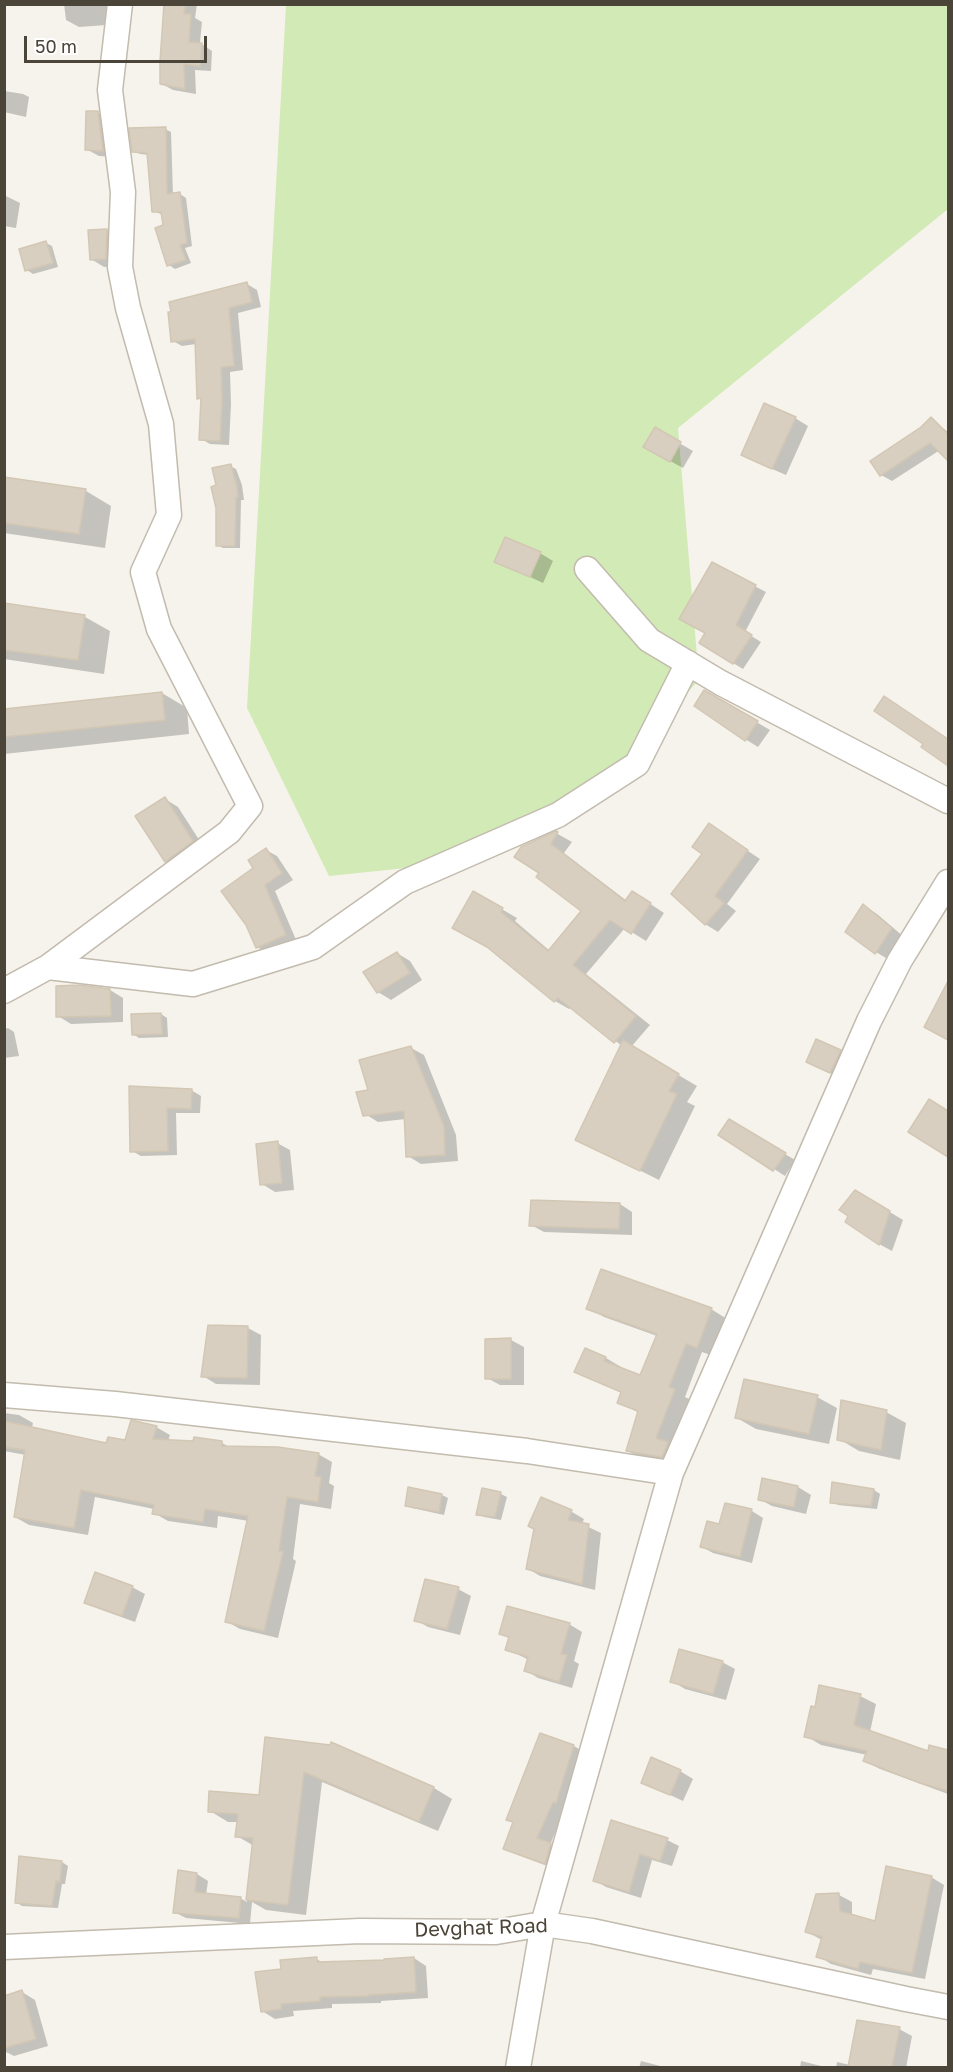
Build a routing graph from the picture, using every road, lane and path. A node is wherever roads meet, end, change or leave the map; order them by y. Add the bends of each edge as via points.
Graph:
1 (120, 4) edge
2 (587, 569) dead end
3 (688, 663) junction
4 (948, 801) edge
5 (948, 882) edge
6 (48, 967) junction
7 (4, 991) edge
8 (4, 1395) edge
9 (671, 1473) junction
10 (543, 1924) junction
11 (4, 1947) edge
12 (948, 2007) edge
13 (518, 2067) edge

1 - 6 street via 110,90 123,192 120,267 161,424 169,515 143,572 159,629 250,806 230,832
2 - 3 street via 649,640
3 - 4 street
3 - 6 street via 637,764 558,815 405,882 313,947 193,984
5 - 9 street via 900,960 869,1021
6 - 7 street
8 - 9 street via 527,1451
9 - 10 street
10 - 11 street, Devghat Road via 496,1932 360,1931
10 - 12 street, Devghat Road
10 - 13 street

